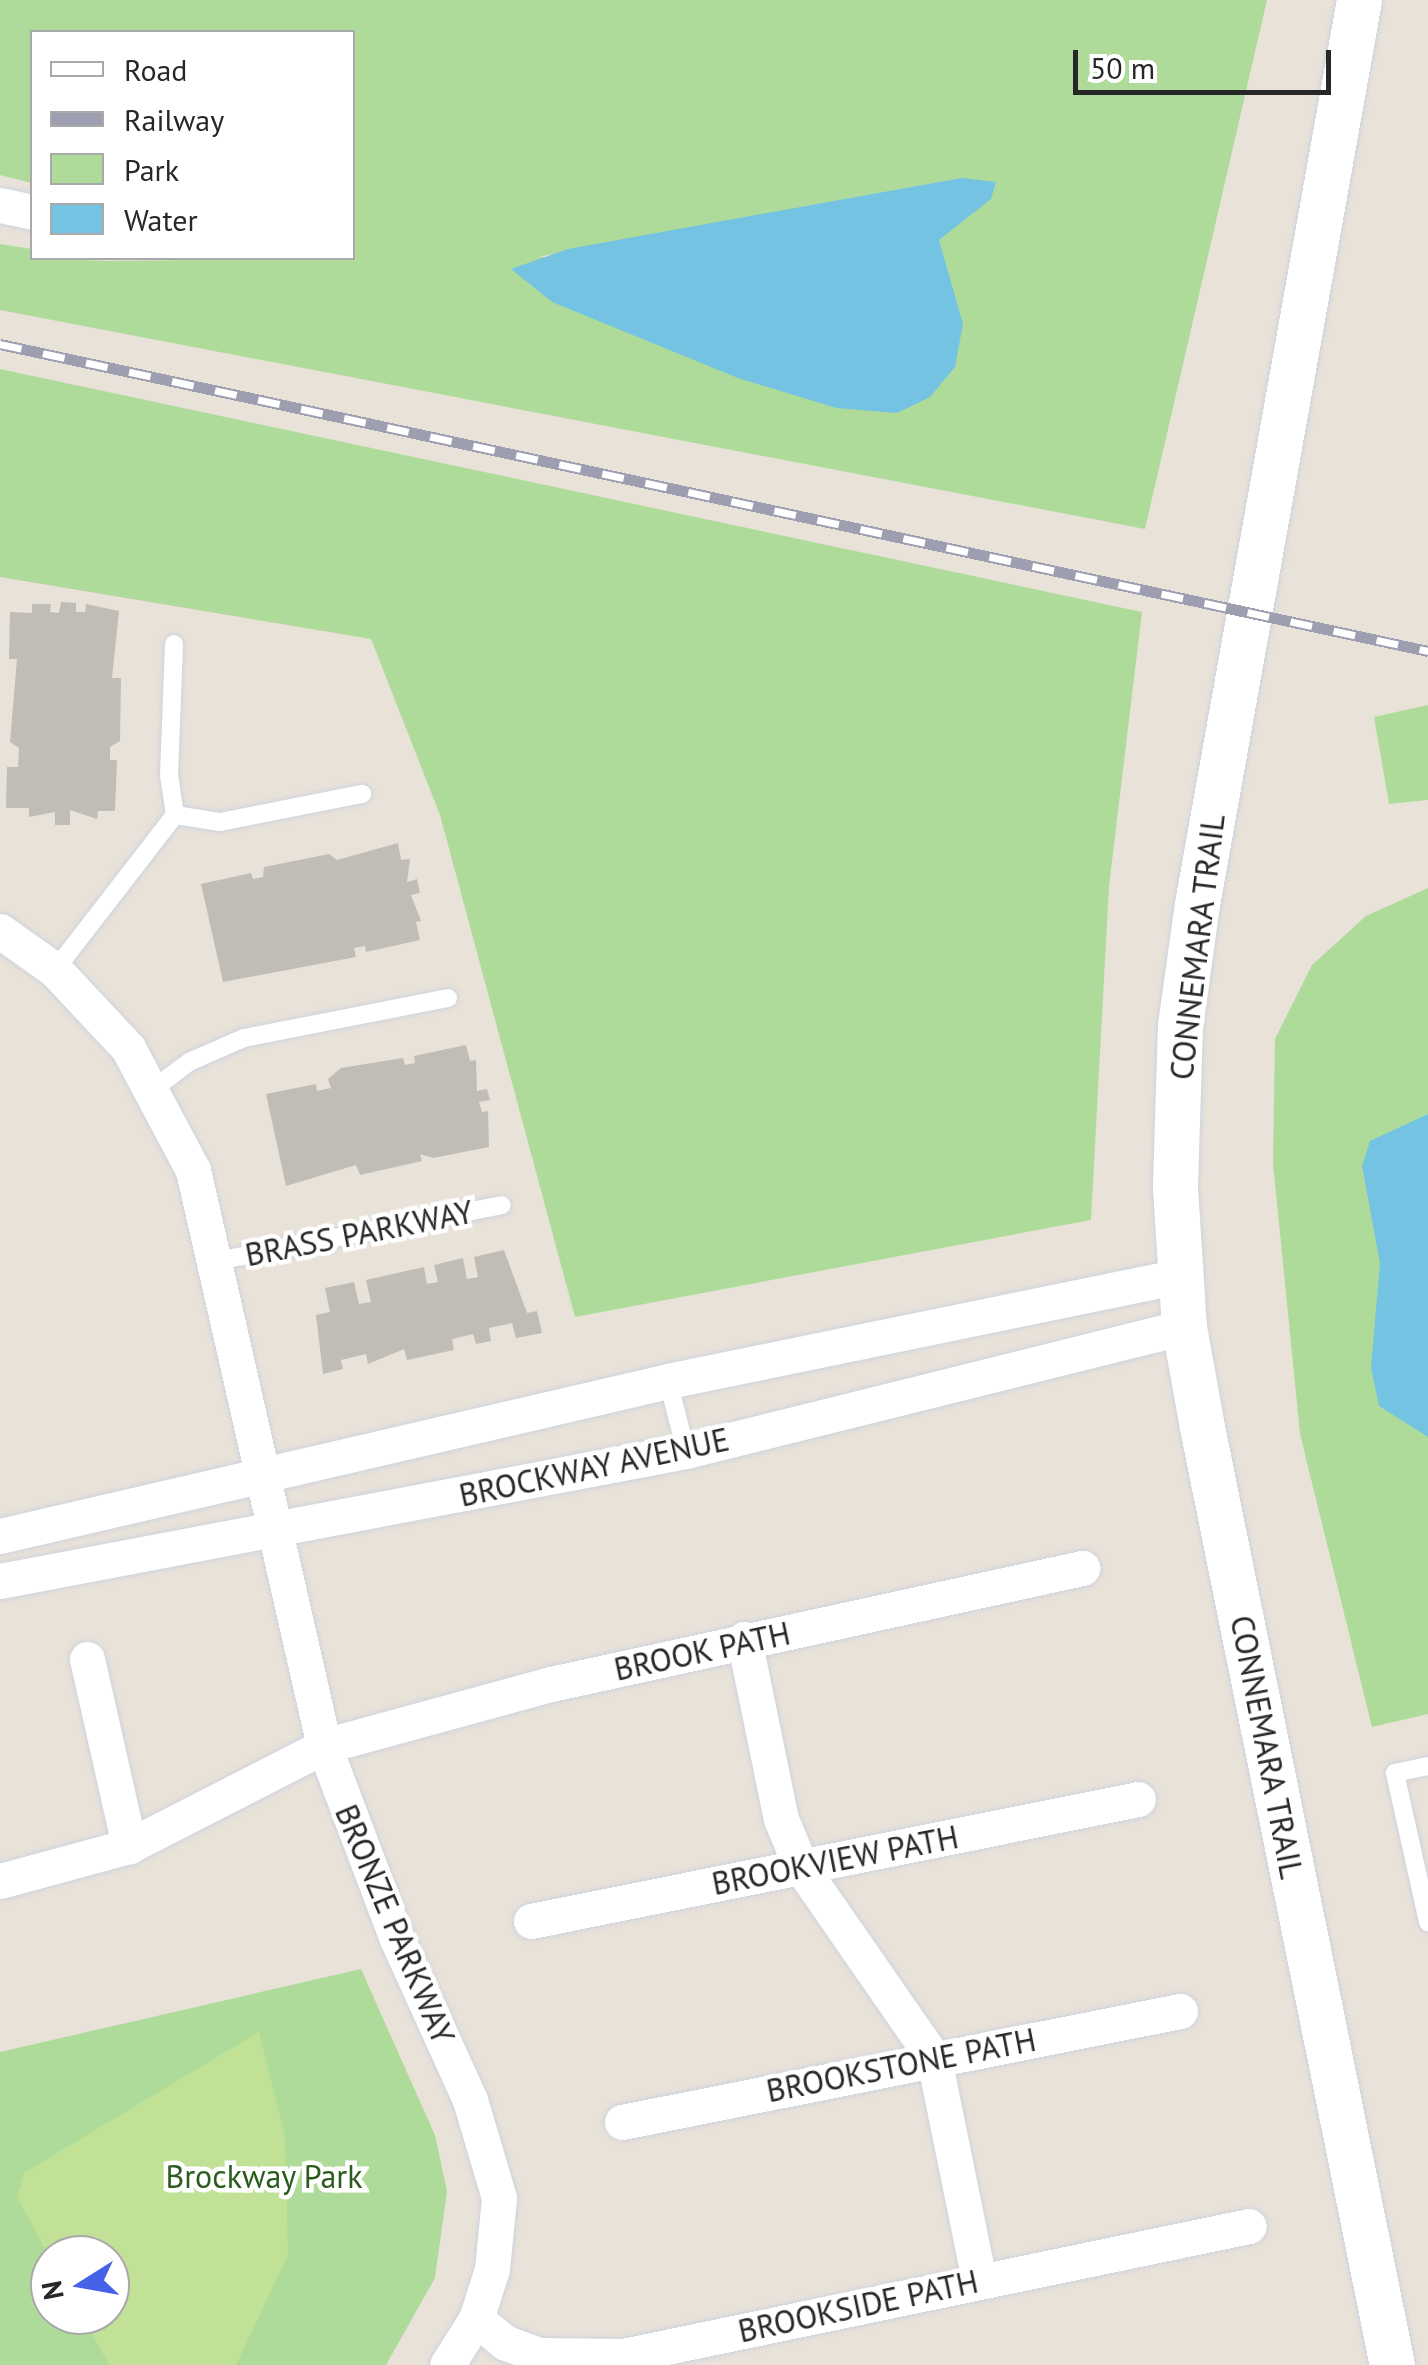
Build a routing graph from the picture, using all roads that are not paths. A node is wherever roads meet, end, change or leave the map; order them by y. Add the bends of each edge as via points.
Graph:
1 (1360, 0) edge
2 (0, 206) edge
3 (30, 212) edge
4 (174, 644) dead end
5 (362, 794) dead end
6 (175, 815) junction
7 (0, 932) edge
8 (56, 970) junction
9 (448, 998) dead end
10 (155, 1088) junction
11 (502, 1205) dead end
12 (217, 1261) junction
13 (1180, 1276) junction
14 (1184, 1327) junction
15 (668, 1381) junction
16 (686, 1451) junction
17 (262, 1474) junction
18 (274, 1531) junction
19 (0, 1536) edge
20 (1082, 1568) dead end
21 (0, 1580) edge
22 (744, 1639) junction
23 (86, 1660) dead end
24 (324, 1746) junction
25 (1428, 1766) edge
26 (1138, 1799) dead end
27 (129, 1846) junction
28 (801, 1867) junction
29 (0, 1881) edge
30 (531, 1921) dead end
31 (1428, 1922) edge
32 (1180, 2012) dead end
33 (934, 2059) junction
34 (622, 2122) dead end
35 (1249, 2226) dead end
36 (979, 2280) junction
37 (476, 2319) junction
38 (447, 2365) edge
39 (1392, 2365) edge

1 - 13 street, CONNEMARA TRAIL via 1197,904 1178,1058
2 - 3 street
4 - 6 lane via 169,775
5 - 6 lane via 220,822
6 - 8 lane
7 - 8 street, BRASS PARKWAY
8 - 10 street, BRASS PARKWAY via 104,1019
9 - 10 lane via 244,1038 189,1062
10 - 12 street, BRASS PARKWAY via 193,1170
11 - 12 lane, BRASS PARKWAY
12 - 17 street, BRASS PARKWAY
13 - 14 street, CONNEMARA TRAIL
13 - 15 street, BROCKWAY AVENUE
14 - 16 street, BROCKWAY AVENUE
14 - 39 street, CONNEMARA TRAIL
15 - 16 lane
15 - 17 street, BROCKWAY AVENUE
16 - 18 street, BROCKWAY AVENUE
17 - 18 street, BRONZE PARKWAY
17 - 19 street, BROCKWAY AVENUE
18 - 21 street, BROCKWAY AVENUE
18 - 24 street, BRONZE PARKWAY
20 - 22 street, BROOK PATH
22 - 24 street, BROOK PATH
22 - 28 street via 782,1818
23 - 27 street
24 - 27 street, BROOK PATH
24 - 37 street, BRONZE PARKWAY via 397,1939 470,2100 498,2198 492,2268
25 - 31 lane via 1396,1772
26 - 28 street, BROOKVIEW PATH
27 - 29 street, BROOK PATH
28 - 30 street, BROOKVIEW PATH
28 - 33 street
32 - 33 street, BROOKSTONE PATH
33 - 34 street, BROOKSTONE PATH
33 - 36 street
35 - 36 street, BROOKSIDE PATH
36 - 37 street, BROOKSIDE PATH via 582,2361 506,2343
37 - 38 street, BRONZE PARKWAY

